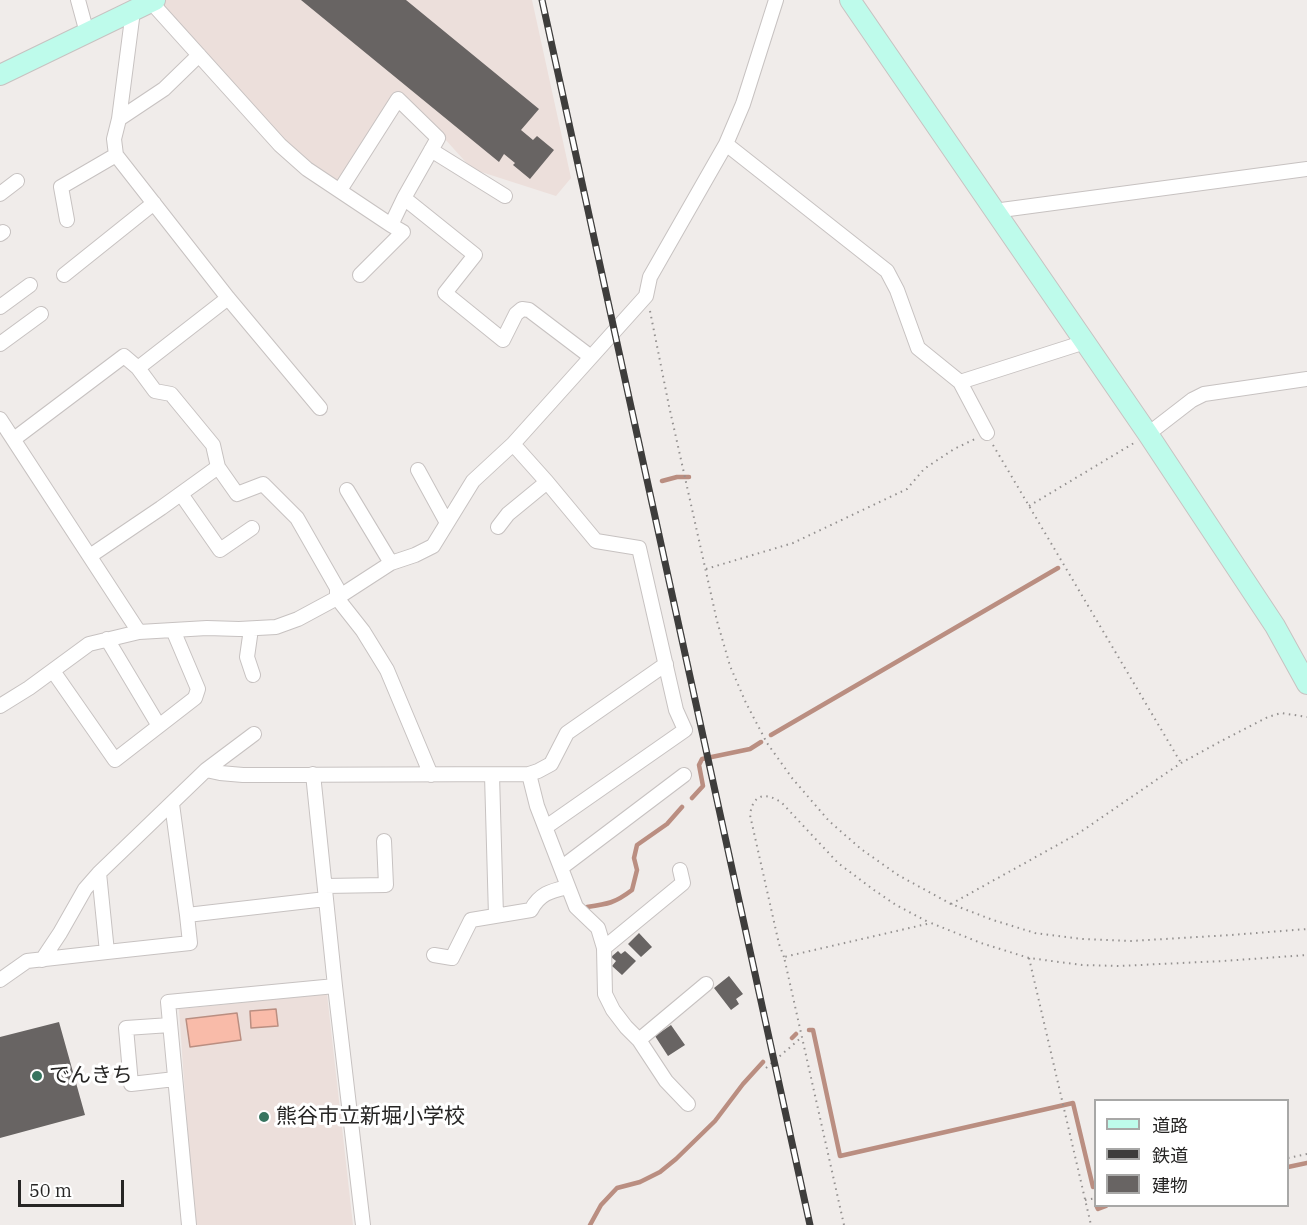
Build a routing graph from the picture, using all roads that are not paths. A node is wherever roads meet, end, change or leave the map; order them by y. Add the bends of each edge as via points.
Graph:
1 (78, 0) edge
2 (776, 0) edge
3 (850, 0) edge
4 (153, 1) edge
5 (133, 11) junction
6 (87, 33) junction
7 (199, 55) junction
8 (0, 75) edge
9 (119, 119) junction
10 (726, 144) junction
11 (431, 150) junction
12 (116, 155) junction
13 (1307, 170) edge
14 (17, 181) dead end
15 (340, 190) junction
16 (0, 194) edge
17 (505, 196) dead end
18 (404, 198) junction
19 (154, 203) junction
20 (994, 211) junction
21 (67, 220) dead end
22 (391, 225) junction
23 (64, 275) dead end
24 (360, 275) dead end
25 (30, 285) dead end
26 (228, 298) junction
27 (0, 307) edge
28 (41, 314) dead end
29 (1085, 342) junction
30 (0, 344) edge
31 (591, 357) junction
32 (138, 368) junction
33 (1307, 379) edge
34 (960, 382) junction
35 (320, 408) dead end
36 (0, 419) edge
37 (987, 434) road end
38 (1148, 434) junction
39 (14, 439) junction
40 (513, 444) junction
41 (218, 466) junction
42 (418, 470) dead end
43 (547, 482) junction
44 (347, 490) dead end
45 (181, 494) junction
46 (447, 523) junction
47 (498, 527) dead end
48 (252, 528) dead end
49 (90, 556) junction
50 (391, 563) junction
51 (337, 598) junction
52 (251, 628) junction
53 (173, 630) junction
54 (139, 632) junction
55 (107, 639) junction
56 (666, 664) junction
57 (53, 671) junction
58 (253, 675) dead end
59 (1307, 684) edge
60 (0, 706) edge
61 (159, 726) junction
62 (254, 734) dead end
63 (206, 770) junction
64 (313, 774) junction
65 (529, 774) junction
66 (431, 775) junction
67 (492, 775) junction
68 (684, 776) dead end
69 (172, 804) junction
70 (546, 827) junction
71 (384, 841) dead end
72 (561, 868) junction
73 (680, 870) dead end
74 (99, 873) junction
75 (568, 887) junction
76 (326, 893) junction
77 (187, 915) junction
78 (496, 916) junction
79 (604, 948) junction
80 (107, 952) junction
81 (434, 955) dead end
82 (42, 960) junction
83 (0, 980) edge
84 (706, 984) dead end
85 (335, 986) junction
86 (170, 1025) junction
87 (639, 1040) junction
88 (175, 1079) junction
89 (688, 1104) dead end
90 (189, 1225) edge
91 (363, 1225) edge

1 - 6 street
2 - 10 street
3 - 20 street
4 - 5 street
4 - 7 street
5 - 6 street
5 - 9 street
6 - 8 street
7 - 9 street via 165,89
7 - 15 street via 280,145
9 - 12 street via 114,139
10 - 31 street via 650,277 646,296
10 - 34 street via 887,271 918,348
11 - 15 street via 438,138 398,99
11 - 17 street
11 - 18 street
12 - 19 street
12 - 21 street via 61,187
13 - 20 street
14 - 16 street
15 - 22 street
18 - 22 street
18 - 31 street via 475,255 445,293 503,340 516,314 522,309 529,310
19 - 23 street
19 - 26 street
20 - 29 street
22 - 24 street via 403,232
25 - 27 street
26 - 32 street
26 - 35 street
28 - 30 street
29 - 34 street
29 - 38 street
31 - 40 street
32 - 39 street via 124,356
32 - 41 street via 155,391 171,394 213,445
33 - 38 street via 1204,394
34 - 37 street
36 - 39 street
38 - 59 street via 1275,626
39 - 49 street
40 - 43 street
40 - 46 street via 473,481
41 - 45 street
41 - 51 street via 237,494 263,484 297,518 337,588
42 - 46 street
43 - 47 street
43 - 56 street via 596,541 639,548
44 - 50 street
45 - 48 street via 220,550
45 - 49 street
46 - 50 street via 434,546
49 - 54 street
50 - 51 street
51 - 52 street via 276,627
51 - 66 street via 387,670
52 - 53 street
52 - 58 street via 247,657
53 - 54 street
53 - 61 street via 198,689 195,698
54 - 55 street
55 - 57 street via 89,644
55 - 61 street
56 - 65 street via 567,733 551,764
56 - 70 street via 676,710 685,730
57 - 60 street
57 - 61 street via 115,760
62 - 63 street
63 - 64 street
63 - 69 street
64 - 66 street
64 - 76 street
65 - 67 street
65 - 70 street
66 - 67 street
67 - 78 street
68 - 72 street
69 - 74 street
69 - 77 street
70 - 72 street
71 - 76 street via 386,885
72 - 75 street
73 - 79 street via 683,883
74 - 80 street
74 - 82 street
75 - 78 street via 546,893 531,910
75 - 79 street via 576,908 598,928
76 - 77 street
76 - 85 street
77 - 80 street via 190,943
78 - 81 street via 471,920 452,958
79 - 87 street via 605,994 613,1010
80 - 82 street
82 - 83 street via 27,961
84 - 87 street
85 - 86 street via 168,1002
85 - 91 street
86 - 88 street
86 - 88 street via 126,1028 131,1084
87 - 89 street via 666,1081
88 - 90 street

